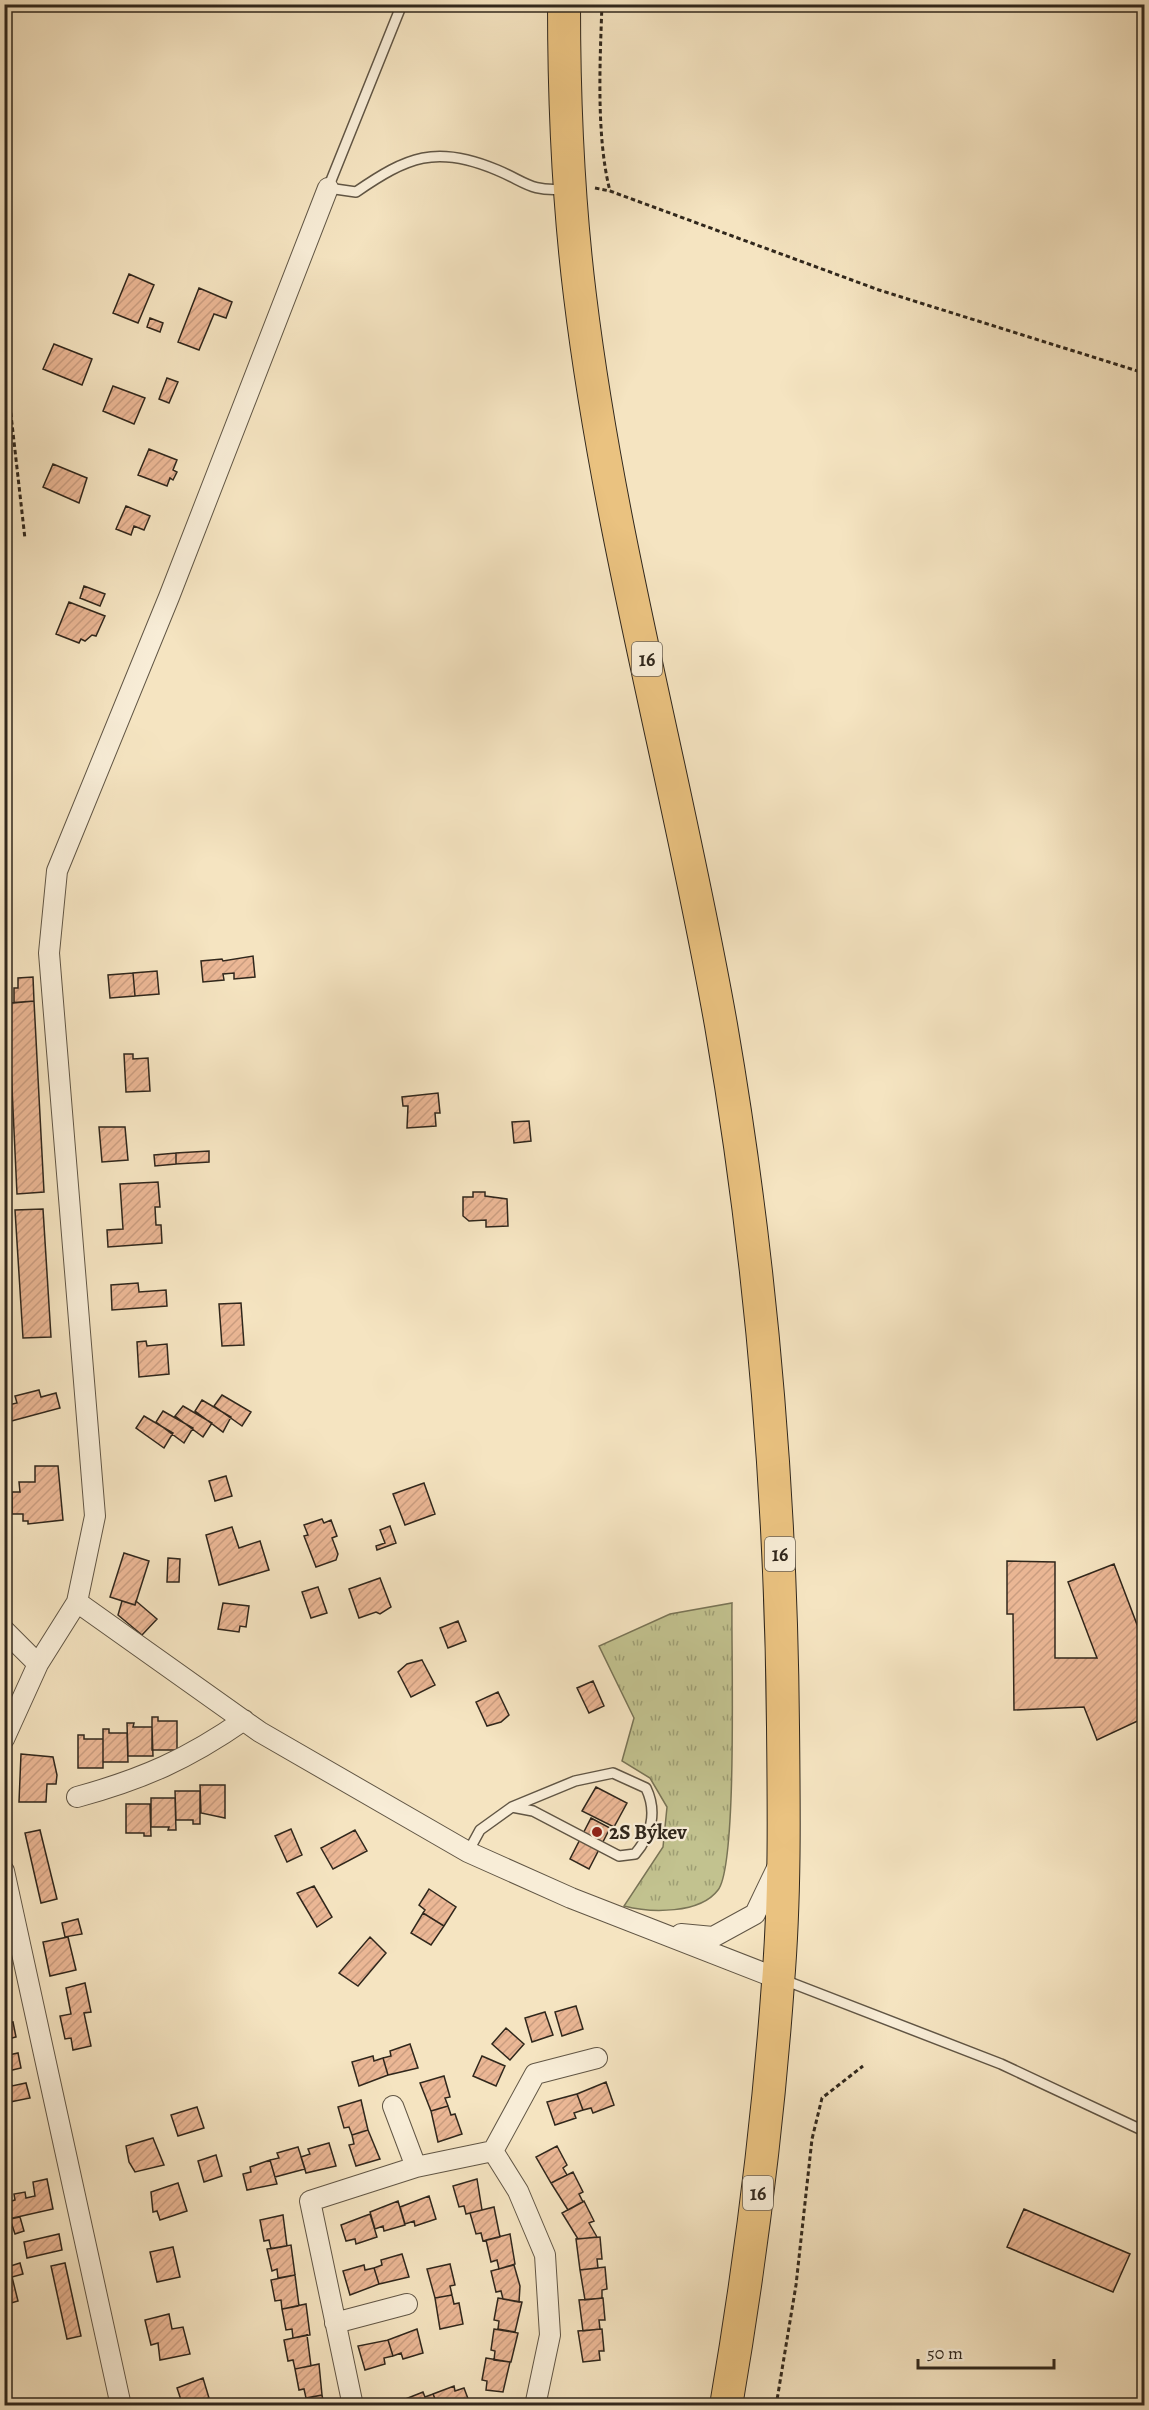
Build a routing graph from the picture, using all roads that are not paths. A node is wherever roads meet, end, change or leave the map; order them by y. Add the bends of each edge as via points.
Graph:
1 (402, 4) edge
2 (564, 4) edge
3 (328, 188) junction
4 (570, 189) junction
5 (77, 1602) junction
6 (6, 1638) edge
7 (38, 1664) junction
8 (244, 1720) junction
9 (4, 1738) edge
10 (77, 1797) dead end
11 (512, 1807) junction
12 (468, 1852) junction
13 (784, 1855) junction
14 (4, 1871) edge
15 (660, 1933) junction
16 (779, 1978) junction
17 (597, 2058) dead end
18 (393, 2106) dead end
19 (1144, 2131) edge
20 (494, 2151) junction
21 (416, 2167) junction
22 (407, 2304) dead end
23 (334, 2323) junction
24 (121, 2406) edge
25 (353, 2406) edge
26 (535, 2406) edge
27 (726, 2406) edge

1 - 3 lane
2 - 4 main road, 16 via 565,132
3 - 4 lane via 356,192 405,162 442,155 497,170 531,188
3 - 5 street via 169,597 57,871 49,953 95,1516
4 - 13 main road, 16 via 579,294 605,457 702,925 744,1168 761,1310 780,1540
5 - 7 street
5 - 8 street
6 - 7 street
7 - 9 street
8 - 10 street via 202,1749 152,1773
8 - 12 street
11 - 11 lane via 533,1811 619,1856 636,1854 648,1839 653,1804 646,1788 613,1773 576,1781
11 - 12 lane via 480,1830
12 - 15 street
13 - 15 street via 755,1914 713,1936
13 - 16 main road, 16
14 - 24 street
15 - 16 street
16 - 19 lane via 1001,2064
16 - 27 main road, 16 via 749,2271
17 - 20 street via 535,2074
18 - 21 street
20 - 21 street
20 - 26 street via 518,2191 545,2255 550,2335
21 - 23 street via 310,2201
22 - 23 street
23 - 25 street

